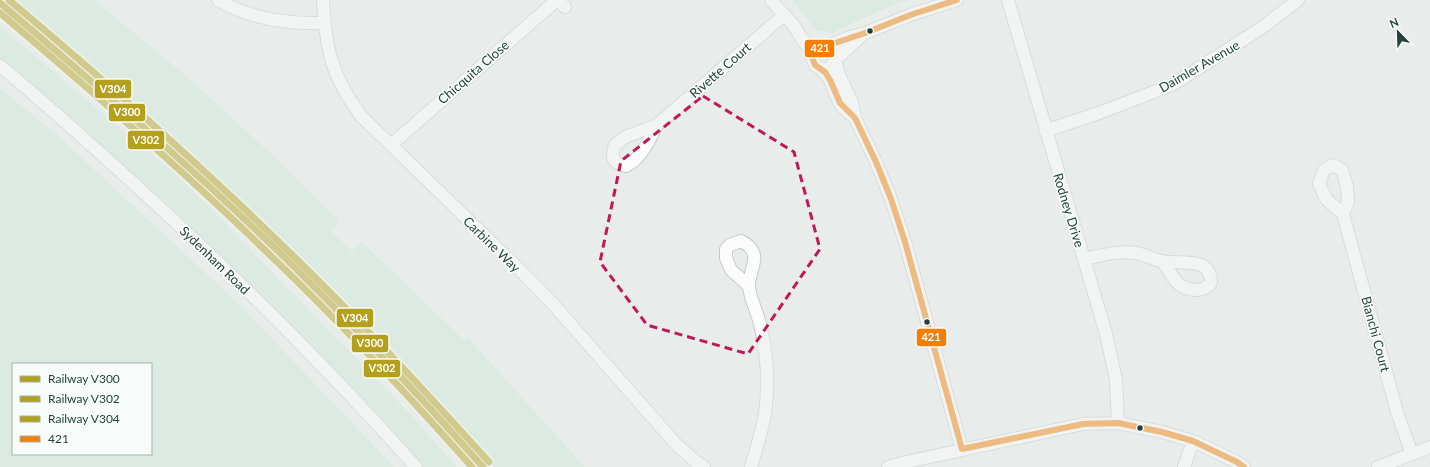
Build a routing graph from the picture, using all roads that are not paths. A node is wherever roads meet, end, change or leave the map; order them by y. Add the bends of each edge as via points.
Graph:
1 (218, 0) edge
2 (324, 0) edge
3 (771, 0) edge
4 (957, 0) edge
5 (1008, 0) edge
6 (1298, 0) edge
7 (560, 2) edge
8 (784, 15) junction
9 (325, 24) junction
10 (795, 27) junction
11 (865, 33) junction
12 (824, 47) junction
13 (812, 57) junction
14 (835, 61) junction
15 (0, 66) edge
16 (821, 69) junction
17 (856, 118) junction
18 (657, 125) dead end
19 (1045, 131) junction
20 (391, 145) junction
21 (1343, 214) dead end
22 (1084, 259) junction
23 (1163, 262) dead end
24 (749, 286) dead end
25 (1118, 423) junction
26 (1193, 441) junction
27 (1430, 447) edge
28 (962, 449) junction
29 (1412, 454) junction
30 (416, 467) edge
31 (704, 467) edge
32 (751, 467) edge
33 (888, 467) edge
34 (1184, 467) edge
35 (1244, 467) edge
36 (1378, 467) edge

1 - 9 street via 262,19 283,23
2 - 9 street, Carbine Way
3 - 8 street
4 - 11 street
5 - 19 street, Rodney Drive
6 - 19 street, Daimler Avenue via 1260,29 1172,84 1099,114
7 - 20 street, Chicquita Close
8 - 10 street
8 - 18 street, Rivette Court
9 - 20 street, Carbine Way via 328,51 344,90 361,116
10 - 12 street
10 - 13 street
11 - 12 street
11 - 14 street
12 - 13 street via 817,49
12 - 14 street via 833,51
13 - 16 street via 815,65
14 - 16 street via 828,69
14 - 17 street
15 - 30 street, Sydenham Road via 74,129 218,262 300,344
16 - 17 street via 833,84 840,103
17 - 28 street via 891,199 905,242
19 - 22 street, Rodney Drive
20 - 31 street, Carbine Way via 521,271 676,444
21 - 29 street, Bianchi Court via 1397,412
22 - 23 street via 1116,253 1136,253
22 - 25 street, Rodney Drive via 1106,334 1116,380
24 - 32 street via 761,328 767,389 762,427
25 - 26 street
25 - 28 street via 1083,424
26 - 34 street
26 - 35 street
27 - 29 street
28 - 33 street
29 - 36 street

